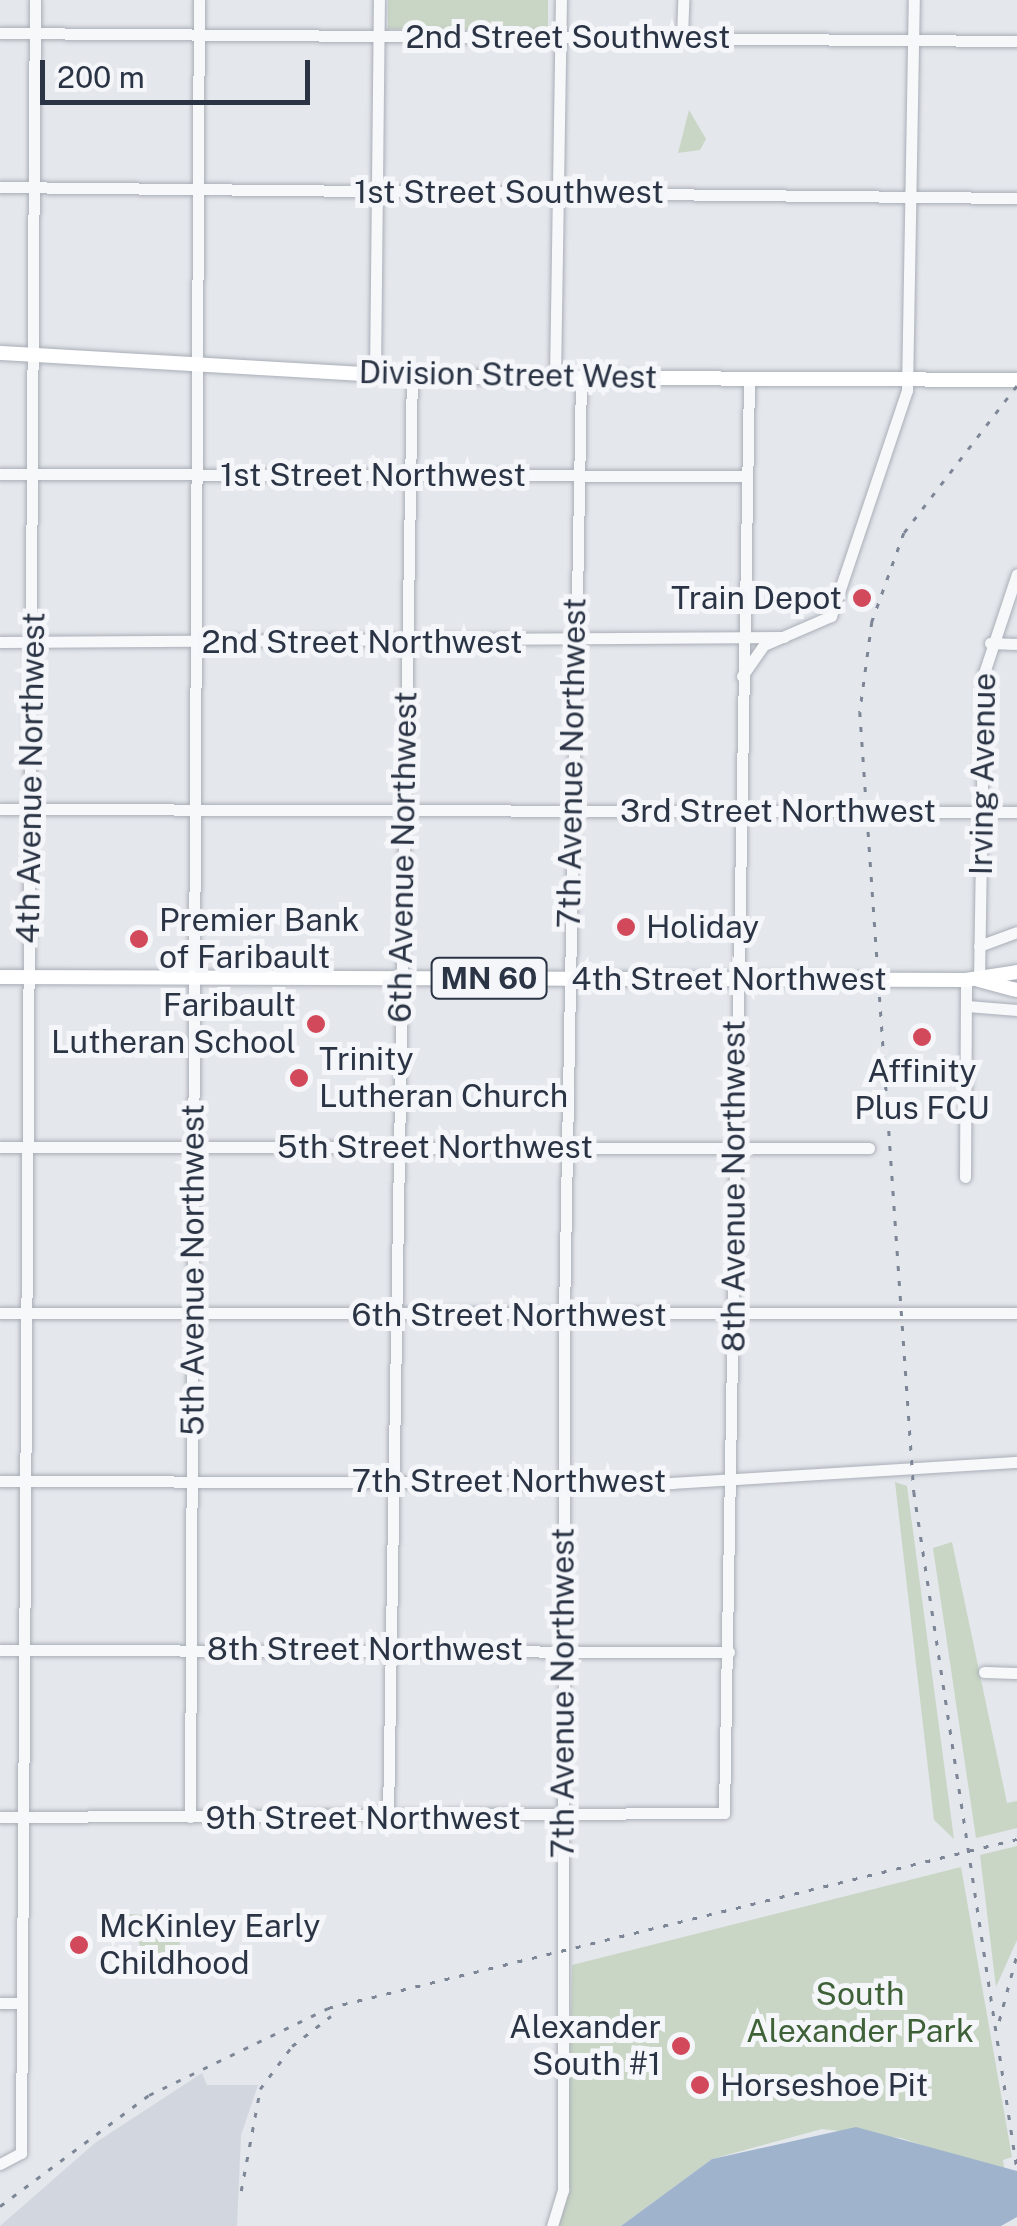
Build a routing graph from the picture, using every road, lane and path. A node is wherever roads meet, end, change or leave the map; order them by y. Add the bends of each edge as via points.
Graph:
1 (35, 0) edge
2 (199, 0) edge
3 (379, 0) edge
4 (560, 0) edge
5 (683, 0) edge
6 (914, 0) edge
7 (0, 32) edge
8 (36, 33) junction
9 (199, 35) junction
10 (378, 35) junction
11 (560, 38) junction
12 (682, 38) junction
13 (912, 40) junction
14 (1017, 41) edge
15 (0, 188) edge
16 (35, 188) junction
17 (198, 190) junction
18 (378, 191) junction
19 (560, 192) junction
20 (911, 196) junction
21 (1017, 198) edge
22 (0, 353) edge
23 (35, 354) junction
24 (198, 363) junction
25 (375, 374) junction
26 (412, 377) junction
27 (555, 378) junction
28 (581, 378) junction
29 (749, 378) junction
30 (909, 379) junction
31 (1017, 380) edge
32 (0, 474) edge
33 (34, 474) junction
34 (197, 474) junction
35 (579, 475) junction
36 (411, 476) junction
37 (747, 476) junction
38 (1017, 574) edge
39 (784, 637) junction
40 (405, 641) junction
41 (0, 642) edge
42 (32, 642) junction
43 (573, 642) junction
44 (197, 643) junction
45 (743, 643) junction
46 (990, 643) junction
47 (1017, 644) edge
48 (740, 680) junction
49 (0, 809) edge
50 (30, 809) junction
51 (196, 810) junction
52 (403, 811) junction
53 (571, 811) junction
54 (738, 812) junction
55 (982, 812) junction
56 (1017, 812) edge
57 (1017, 932) edge
58 (979, 946) junction
59 (1017, 972) edge
60 (0, 977) edge
61 (29, 977) junction
62 (196, 977) junction
63 (401, 978) junction
64 (569, 979) junction
65 (736, 979) junction
66 (972, 980) junction
67 (1017, 990) edge
68 (966, 1006) junction
69 (1017, 1010) edge
70 (194, 1146) junction
71 (0, 1147) edge
72 (29, 1147) junction
73 (399, 1147) junction
74 (567, 1147) junction
75 (735, 1147) junction
76 (869, 1148) dead end
77 (965, 1177) dead end
78 (0, 1313) edge
79 (27, 1313) junction
80 (194, 1314) junction
81 (1017, 1314) edge
82 (397, 1315) junction
83 (564, 1315) junction
84 (734, 1316) junction
85 (1017, 1462) edge
86 (192, 1480) junction
87 (732, 1480) junction
88 (0, 1481) edge
89 (24, 1481) junction
90 (395, 1481) junction
91 (563, 1482) junction
92 (23, 1649) junction
93 (562, 1649) junction
94 (0, 1650) edge
95 (192, 1650) junction
96 (392, 1650) junction
97 (730, 1652) junction
98 (984, 1672) dead end
99 (1017, 1673) edge
100 (724, 1813) joint
101 (0, 1817) edge
102 (190, 1817) junction
103 (388, 1817) junction
104 (22, 1818) junction
105 (564, 1818) junction
106 (0, 2003) edge
107 (20, 2003) junction
108 (0, 2164) edge
109 (552, 2226) edge

1 - 8 street, 4th Avenue Northwest
2 - 9 street, 5th Avenue Northwest
3 - 10 street
4 - 11 street
5 - 12 street
6 - 13 street
7 - 8 street, 2nd Street Southwest
8 - 9 street, 2nd Street Southwest
8 - 16 street, 4th Avenue Northwest
9 - 10 street, 2nd Street Southwest
9 - 17 street, 5th Avenue Northwest
10 - 11 street, 2nd Street Southwest
10 - 18 street
11 - 12 street, 2nd Street Southwest
11 - 19 street
12 - 13 street, 2nd Street Southwest
13 - 14 street, 2nd Street Southwest
13 - 20 street
15 - 16 street, 1st Street Southwest
16 - 17 street, 1st Street Southwest
16 - 23 street, 4th Avenue Northwest
17 - 18 street, 1st Street Southwest
17 - 24 street, 5th Avenue Northwest
18 - 19 street, 1st Street Southwest
18 - 25 street
19 - 20 street, 1st Street Southwest
19 - 27 street
20 - 21 street, 1st Street Southwest
20 - 30 street
22 - 23 main road, Division Street West
23 - 24 main road, Division Street West
23 - 33 street, 4th Avenue Northwest
24 - 25 main road, Division Street West
24 - 34 street, 5th Avenue Northwest
25 - 26 main road, Division Street West
26 - 27 main road, Division Street West
26 - 36 street, 6th Avenue Northwest
27 - 28 main road, Division Street West
28 - 29 main road, Division Street West
28 - 35 street, 7th Avenue Northwest
29 - 30 main road, Division Street West
29 - 37 street, 8th Avenue Northwest
30 - 31 main road, Division Street West
30 - 39 street via 836,607 824,624
32 - 33 street, 1st Street Northwest
33 - 34 street, 1st Street Northwest
33 - 42 street, 4th Avenue Northwest
34 - 36 street, 1st Street Northwest
34 - 44 street, 5th Avenue Northwest
35 - 36 street, 1st Street Northwest
35 - 37 street, 1st Street Northwest
35 - 43 street, 7th Avenue Northwest
36 - 40 street, 6th Avenue Northwest
37 - 45 street, 8th Avenue Northwest
38 - 46 street, Irving Avenue
39 - 45 street, 2nd Street Northwest
39 - 48 street via 758,650
40 - 43 street, 2nd Street Northwest
40 - 44 street, 2nd Street Northwest
40 - 52 street, 6th Avenue Northwest
41 - 42 street, 2nd Street Northwest
42 - 44 street, 2nd Street Northwest
42 - 50 street, 4th Avenue Northwest
43 - 45 street, 2nd Street Northwest
43 - 53 street, 7th Avenue Northwest
44 - 51 street, 5th Avenue Northwest
45 - 48 street, 8th Avenue Northwest
46 - 47 street
46 - 55 street, Irving Avenue
48 - 54 street, 8th Avenue Northwest
49 - 50 street, 3rd Street Northwest
50 - 51 street, 3rd Street Northwest
50 - 61 street, 4th Avenue Northwest
51 - 52 street, 3rd Street Northwest
51 - 62 street, 5th Avenue Northwest
52 - 53 street, 3rd Street Northwest
52 - 63 street, 6th Avenue Northwest
53 - 54 street, 3rd Street Northwest
53 - 64 street, 7th Avenue Northwest
54 - 55 street, 3rd Street Northwest
54 - 65 street, 8th Avenue Northwest
55 - 56 street, 3rd Street Northwest
55 - 58 street, Irving Avenue
57 - 58 street
58 - 66 street, Irving Avenue
59 - 66 main road, MN 60
60 - 61 main road, 4th Street Northwest / MN 60
61 - 62 main road, 4th Street Northwest / MN 60
61 - 72 street, 4th Avenue Northwest
62 - 63 main road, 4th Street Northwest / MN 60
62 - 70 street, 5th Avenue Northwest
63 - 64 main road, 4th Street Northwest / MN 60
63 - 73 street, 6th Avenue Northwest
64 - 65 main road, 4th Street Northwest / MN 60
64 - 74 street, 7th Avenue Northwest
65 - 66 main road, 4th Street Northwest / MN 60
65 - 75 street, 8th Avenue Northwest
66 - 67 main road, MN 60
66 - 68 street, Irving Avenue
68 - 69 street
68 - 77 street, Irving Avenue
70 - 72 street, 5th Street Northwest
70 - 73 street, 5th Street Northwest
70 - 80 street, 5th Avenue Northwest
71 - 72 street, 5th Street Northwest
72 - 79 street, 4th Avenue Northwest
73 - 74 street, 5th Street Northwest
73 - 82 street, 6th Avenue Northwest
74 - 75 street, 5th Street Northwest
74 - 83 street, 7th Avenue Northwest
75 - 76 street, 5th Street Northwest
75 - 84 street, 8th Avenue Northwest
78 - 79 street, 6th Street Northwest
79 - 80 street, 6th Street Northwest
79 - 89 street, 4th Avenue Northwest
80 - 82 street, 6th Street Northwest
80 - 86 street, 5th Avenue Northwest
81 - 84 street, 6th Street Northwest
82 - 83 street, 6th Street Northwest
82 - 90 street, 6th Avenue Northwest
83 - 84 street, 6th Street Northwest
83 - 91 street, 7th Avenue Northwest
84 - 87 street, 8th Avenue Northwest
85 - 87 street, 7th Street Northwest
86 - 89 street, 7th Street Northwest
86 - 90 street, 7th Street Northwest
86 - 95 street, 5th Avenue Northwest
87 - 91 street, 7th Street Northwest
87 - 97 street, 8th Avenue Northwest
88 - 89 street, 7th Street Northwest
89 - 92 street, 4th Avenue Northwest
90 - 91 street, 7th Street Northwest
90 - 96 street, 6th Avenue Northwest
91 - 93 street, 7th Avenue Northwest
92 - 94 street, 8th Street Northwest
92 - 95 street, 8th Street Northwest
92 - 104 street, 4th Avenue Northwest
93 - 96 street, 8th Street Northwest
93 - 97 street, 8th Street Northwest
93 - 105 street, 7th Avenue Northwest
95 - 96 street, 8th Street Northwest
95 - 102 street, 5th Avenue Northwest
96 - 103 street, 6th Avenue Northwest
97 - 100 street, 8th Avenue Northwest
98 - 99 street
100 - 105 street, 9th Street Northwest
101 - 104 street, 9th Street Northwest
102 - 103 street, 9th Street Northwest
102 - 104 street, 9th Street Northwest
103 - 105 street, 9th Street Northwest
104 - 107 street, 4th Avenue Northwest
105 - 109 street, 7th Avenue Northwest via 563,2190
106 - 107 street
107 - 108 street, 4th Avenue Northwest via 17,2161

